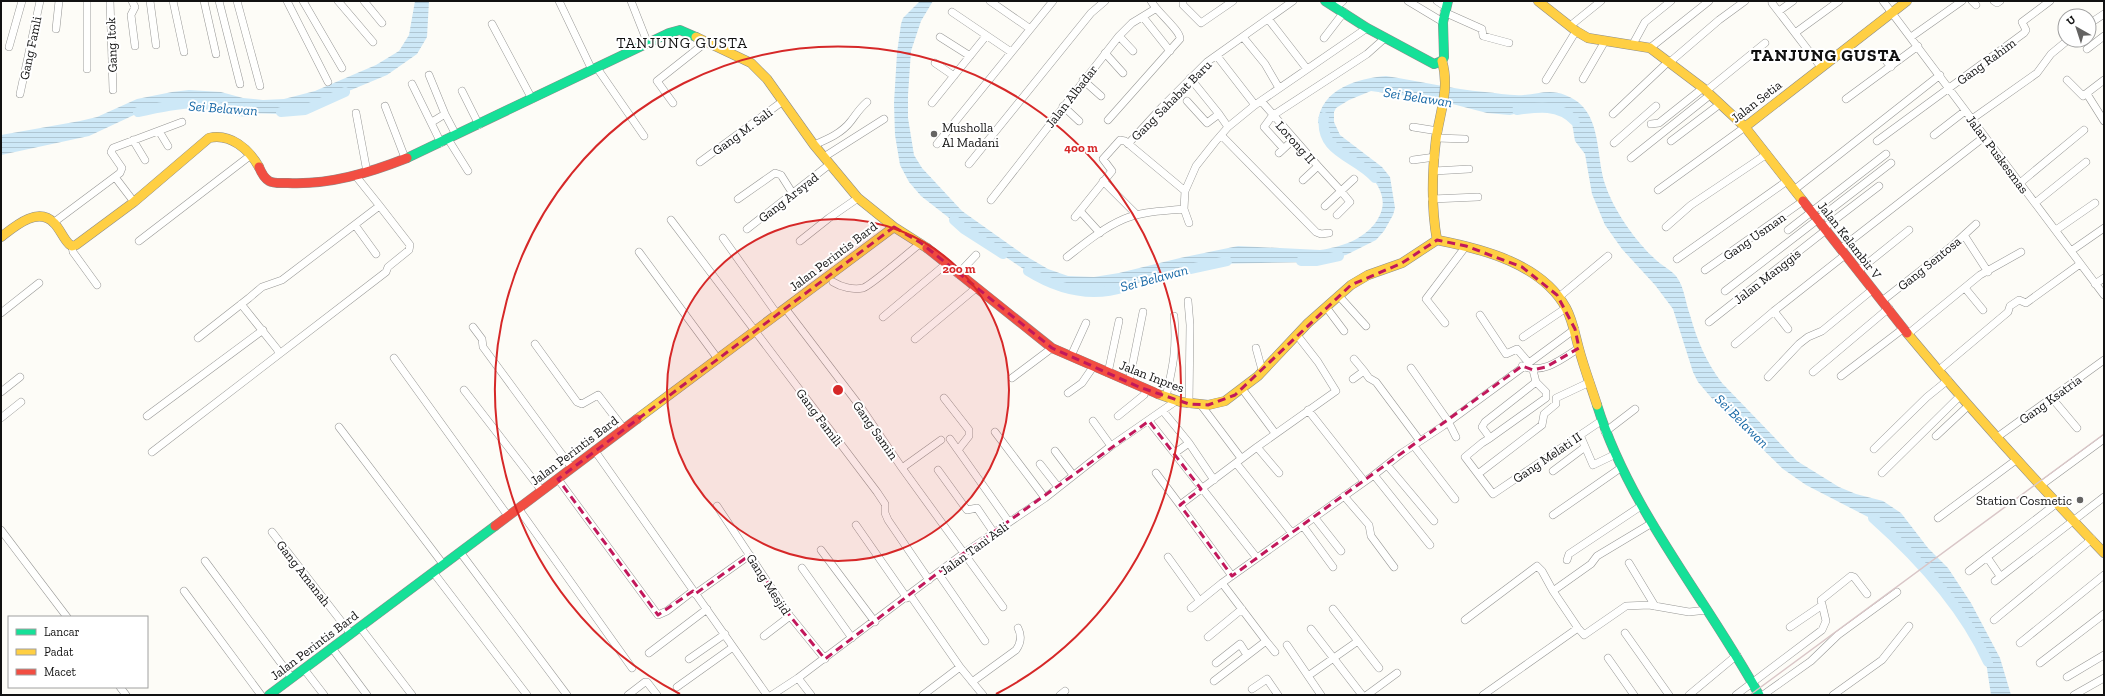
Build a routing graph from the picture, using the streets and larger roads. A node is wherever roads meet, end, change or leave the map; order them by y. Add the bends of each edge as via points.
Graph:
1 (22, 1) edge
2 (40, 1) edge
3 (59, 1) edge
4 (88, 1) edge
5 (110, 1) edge
6 (132, 1) edge
7 (150, 1) edge
8 (173, 1) edge
9 (204, 1) edge
10 (219, 1) edge
11 (237, 1) edge
12 (287, 1) edge
13 (304, 1) edge
14 (338, 1) edge
15 (364, 1) edge
16 (559, 1) edge
17 (631, 1) edge
18 (990, 1) edge
19 (1053, 1) edge
20 (1105, 1) edge
21 (1150, 1) edge
22 (1183, 1) edge
23 (1233, 1) edge
24 (1293, 1) edge
25 (1325, 1) edge
26 (1408, 1) edge
27 (1437, 1) edge
28 (1538, 1) edge
29 (1602, 1) edge
30 (1671, 1) edge
31 (1709, 1) edge
32 (1745, 1) edge
33 (1793, 1) edge
34 (1839, 1) edge
35 (1883, 1) edge
36 (1907, 1) edge
37 (1962, 1) edge
38 (1994, 1) edge
39 (2000, 1) edge
40 (2050, 1) edge
41 (1772, 3) dead end
42 (1341, 7) edge
43 (1446, 7) edge
44 (1155, 9) junction
45 (1779, 11) junction
46 (952, 12) dead end
47 (1892, 13) junction
48 (1143, 17) junction
49 (1269, 20) junction
50 (1443, 22) junction
51 (382, 23) dead end
52 (492, 24) dead end
53 (1029, 28) junction
54 (1367, 28) junction
55 (56, 29) dead end
56 (1573, 29) junction
57 (1795, 33) junction
58 (986, 36) junction
59 (1119, 36) junction
60 (2104, 36) edge
61 (940, 37) dead end
62 (1243, 37) junction
63 (1911, 37) junction
64 (1324, 38) dead end
65 (1385, 38) junction
66 (1605, 41) junction
67 (373, 42) dead end
68 (705, 43) junction
69 (1509, 43) dead end
70 (1765, 43) dead end
71 (648, 44) junction
72 (1633, 44) junction
73 (156, 45) dead end
74 (136, 46) dead end
75 (1918, 46) junction
76 (9, 47) dead end
77 (1650, 48) junction
78 (2058, 48) edge
79 (2086, 49) dead end
80 (1133, 51) dead end
81 (1170, 51) junction
82 (184, 52) dead end
83 (1011, 52) junction
84 (1105, 53) junction
85 (216, 54) dead end
86 (970, 56) junction
87 (1217, 56) junction
88 (1883, 56) dead end
89 (1442, 62) junction
90 (1669, 62) junction
91 (935, 63) dead end
92 (1821, 67) junction
93 (1891, 67) junction
94 (342, 68) dead end
95 (86, 69) dead end
96 (595, 69) junction
97 (1307, 69) junction
98 (1123, 73) dead end
99 (429, 75) dead end
100 (1940, 75) junction
101 (954, 76) junction
102 (1190, 78) junction
103 (1583, 79) dead end
104 (1083, 80) junction
105 (1546, 80) dead end
106 (2067, 80) dead end
107 (2104, 80) edge
108 (328, 82) dead end
109 (240, 84) dead end
110 (412, 84) dead end
111 (260, 86) dead end
112 (1279, 88) junction
113 (1949, 88) junction
114 (113, 90) dead end
115 (462, 91) dead end
116 (1707, 91) junction
117 (20, 94) dead end
118 (2087, 94) junction
119 (1101, 96) dead end
120 (532, 99) junction
121 (1846, 99) dead end
122 (1187, 100) dead end
123 (783, 101) junction
124 (867, 102) dead end
125 (673, 103) dead end
126 (932, 103) dead end
127 (1258, 104) junction
128 (1720, 104) junction
129 (385, 106) dead end
130 (1063, 106) junction
131 (1656, 106) dead end
132 (1965, 111) junction
133 (1649, 112) junction
134 (356, 113) dead end
135 (445, 114) junction
136 (1219, 114) junction
137 (1613, 114) dead end
138 (1272, 116) junction
139 (884, 119) dead end
140 (1972, 119) junction
141 (1108, 120) dead end
142 (1079, 121) dead end
143 (2104, 121) edge
144 (182, 122) dead end
145 (432, 122) junction
146 (479, 125) junction
147 (1228, 127) junction
148 (1413, 127) dead end
149 (1745, 127) junction
150 (2084, 130) dead end
151 (159, 131) junction
152 (1437, 134) junction
153 (1934, 135) dead end
154 (644, 136) dead end
155 (1221, 136) junction
156 (1984, 137) junction
157 (448, 139) junction
158 (1294, 139) junction
159 (1465, 139) dead end
160 (133, 140) junction
161 (1671, 141) dead end
162 (1877, 141) dead end
163 (1614, 143) dead end
164 (937, 144) dead end
165 (1128, 144) junction
166 (814, 145) junction
167 (168, 146) dead end
168 (1768, 154) junction
169 (1886, 154) dead end
170 (251, 155) junction
171 (1435, 157) junction
172 (405, 158) junction
173 (1631, 158) dead end
174 (146, 160) dead end
175 (827, 160) junction
176 (1412, 160) dead end
177 (700, 162) dead end
178 (2086, 162) dead end
179 (1891, 163) dead end
180 (969, 164) dead end
181 (1318, 166) junction
182 (1469, 169) dead end
183 (468, 171) dead end
184 (1434, 171) junction
185 (367, 172) junction
186 (355, 175) junction
187 (114, 177) junction
188 (1354, 179) dead end
189 (1303, 180) dead end
190 (1787, 181) junction
191 (1103, 182) junction
192 (2020, 183) junction
193 (1879, 186) dead end
194 (1658, 190) dead end
195 (1794, 190) junction
196 (1185, 191) junction
197 (1341, 191) junction
198 (793, 194) junction
199 (1478, 196) dead end
200 (858, 198) junction
201 (738, 199) dead end
202 (1432, 199) junction
203 (991, 200) dead end
204 (1802, 201) junction
205 (134, 202) junction
206 (2035, 203) junction
207 (2095, 203) dead end
208 (379, 205) junction
209 (1325, 206) dead end
210 (1184, 208) junction
211 (1811, 212) junction
212 (1137, 215) junction
213 (1338, 215) dead end
214 (671, 220) dead end
215 (1818, 220) junction
216 (53, 222) junction
217 (1189, 223) dead end
218 (1976, 224) dead end
219 (355, 225) junction
220 (894, 227) junction
221 (1666, 227) dead end
222 (2104, 228) edge
223 (747, 229) dead end
224 (1825, 229) junction
225 (1788, 230) dead end
226 (1909, 230) dead end
227 (2056, 230) junction
228 (1100, 233) junction
229 (1328, 233) dead end
230 (1964, 235) junction
231 (1, 237) edge
232 (723, 238) dead end
233 (1437, 240) junction
234 (139, 241) dead end
235 (800, 241) dead end
236 (921, 243) junction
237 (72, 246) junction
238 (1466, 246) junction
239 (2071, 251) junction
240 (639, 252) dead end
241 (1842, 252) junction
242 (2021, 252) dead end
243 (376, 254) dead end
244 (976, 255) dead end
245 (1067, 256) dead end
246 (1608, 256) dead end
247 (1677, 259) dead end
248 (946, 264) junction
249 (2080, 264) junction
250 (1705, 270) dead end
251 (1858, 271) junction
252 (1988, 272) junction
253 (958, 274) junction
254 (2104, 278) edge
255 (833, 282) dead end
256 (39, 283) dead end
257 (2095, 284) junction
258 (97, 285) dead end
259 (976, 288) junction
260 (1965, 288) junction
261 (1872, 290) junction
262 (1725, 291) dead end
263 (2104, 294) edge
264 (1339, 296) junction
265 (1559, 298) junction
266 (1188, 301) dead end
267 (1882, 301) junction
268 (241, 304) junction
269 (1326, 307) junction
270 (785, 308) junction
271 (1566, 308) junction
272 (1889, 308) junction
273 (1983, 310) dead end
274 (1774, 311) junction
275 (1143, 312) dead end
276 (1, 313) edge
277 (777, 314) junction
278 (1480, 315) dead end
279 (1174, 316) dead end
280 (883, 317) dead end
281 (1119, 321) dead end
282 (1709, 322) dead end
283 (1086, 323) dead end
284 (1445, 323) dead end
285 (1366, 326) dead end
286 (473, 327) dead end
287 (1575, 329) junction
288 (1788, 329) dead end
289 (263, 330) junction
290 (754, 331) junction
291 (1344, 331) dead end
292 (1906, 331) junction
293 (1297, 335) junction
294 (1523, 337) dead end
295 (198, 338) dead end
296 (916, 339) dead end
297 (535, 344) dead end
298 (1735, 344) dead end
299 (1052, 348) junction
300 (1256, 348) dead end
301 (1579, 348) junction
302 (279, 354) junction
303 (1071, 356) junction
304 (394, 358) dead end
305 (718, 359) junction
306 (1354, 359) dead end
307 (2104, 360) edge
308 (1525, 364) junction
309 (1093, 366) junction
310 (1411, 368) dead end
311 (1262, 370) junction
312 (1533, 370) junction
313 (1939, 370) junction
314 (1364, 371) junction
315 (1813, 372) dead end
316 (1108, 373) junction
317 (1841, 376) dead end
318 (20, 377) dead end
319 (1012, 378) dead end
320 (1768, 378) dead end
321 (1353, 379) dead end
322 (1948, 380) junction
323 (1129, 382) junction
324 (1536, 382) junction
325 (1590, 382) junction
326 (464, 390) dead end
327 (1146, 390) junction
328 (1243, 390) junction
329 (1, 392) edge
330 (1068, 393) dead end
331 (1960, 396) junction
332 (1166, 397) junction
333 (2051, 397) junction
334 (944, 398) dead end
335 (1176, 401) junction
336 (21, 402) dead end
337 (1189, 404) junction
338 (1201, 405) junction
339 (1968, 406) junction
340 (1635, 409) dead end
341 (1308, 410) junction
342 (1163, 411) junction
343 (147, 416) dead end
344 (1118, 416) dead end
345 (1, 418) edge
346 (1448, 420) junction
347 (1093, 421) dead end
348 (1149, 421) junction
349 (1601, 421) junction
350 (339, 427) dead end
351 (2077, 428) dead end
352 (624, 429) junction
353 (995, 432) dead end
354 (1605, 432) junction
355 (1275, 433) junction
356 (1580, 435) junction
357 (1936, 436) dead end
358 (1456, 437) dead end
359 (1490, 438) junction
360 (1996, 438) junction
361 (950, 439) dead end
362 (2104, 439) edge
363 (941, 440) dead end
364 (1189, 443) junction
365 (1417, 444) junction
366 (1111, 446) junction
367 (1257, 447) junction
368 (1585, 447) junction
369 (1874, 449) dead end
370 (958, 450) junction
371 (595, 451) junction
372 (1055, 451) dead end
373 (152, 452) dead end
374 (1175, 453) junction
375 (1616, 454) junction
376 (1239, 460) junction
377 (2016, 460) junction
378 (1040, 464) dead end
379 (1387, 465) junction
380 (1622, 467) junction
381 (572, 468) junction
382 (902, 468) junction
383 (938, 470) dead end
384 (1552, 471) dead end
385 (1156, 473) dead end
386 (1279, 473) dead end
387 (1882, 473) dead end
388 (1478, 474) junction
389 (1073, 475) junction
390 (1374, 475) junction
391 (558, 479) junction
392 (1214, 480) junction
393 (1364, 481) junction
394 (2040, 486) junction
395 (1058, 487) junction
396 (1201, 490) junction
397 (542, 491) junction
398 (1344, 496) junction
399 (2104, 497) edge
400 (1045, 498) junction
401 (1455, 499) dead end
402 (2057, 503) junction
403 (1180, 505) junction
404 (717, 506) dead end
405 (1641, 506) junction
406 (518, 508) junction
407 (1553, 515) dead end
408 (508, 516) junction
409 (1315, 518) junction
410 (1938, 518) dead end
411 (2073, 520) junction
412 (1434, 521) dead end
413 (1009, 522) junction
414 (1652, 523) junction
415 (856, 525) dead end
416 (1303, 526) junction
417 (1, 530) edge
418 (272, 532) dead end
419 (1291, 532) junction
420 (994, 533) junction
421 (2092, 539) junction
422 (1430, 545) dead end
423 (821, 550) dead end
424 (1341, 551) dead end
425 (460, 552) junction
426 (964, 553) junction
427 (2104, 553) edge
428 (750, 555) junction
429 (1168, 557) dead end
430 (1257, 558) junction
431 (1987, 558) junction
432 (1567, 560) dead end
433 (205, 561) dead end
434 (1629, 563) dead end
435 (443, 564) junction
436 (1333, 567) dead end
437 (1394, 567) dead end
438 (802, 568) dead end
439 (1969, 571) dead end
440 (433, 572) junction
441 (938, 573) junction
442 (2104, 575) edge
443 (1232, 576) junction
444 (929, 580) junction
445 (1222, 583) junction
446 (1554, 591) junction
447 (184, 592) dead end
448 (694, 592) junction
449 (1897, 592) dead end
450 (1867, 594) dead end
451 (909, 596) junction
452 (1199, 600) junction
453 (1655, 606) junction
454 (1822, 606) junction
455 (1003, 607) dead end
456 (1191, 608) dead end
457 (707, 609) junction
458 (1242, 609) junction
459 (1334, 610) dead end
460 (1706, 610) junction
461 (2104, 614) edge
462 (66, 616) edge
463 (790, 616) junction
464 (1465, 620) dead end
465 (1994, 620) dead end
466 (875, 622) junction
467 (360, 626) junction
468 (1909, 626) dead end
469 (1790, 627) dead end
470 (1018, 628) dead end
471 (1578, 628) junction
472 (1311, 629) dead end
473 (1625, 633) dead end
474 (351, 634) junction
475 (725, 634) junction
476 (764, 636) dead end
477 (1208, 637) dead end
478 (852, 638) junction
479 (1358, 640) junction
480 (985, 641) dead end
481 (1266, 641) junction
482 (2020, 644) dead end
483 (1287, 645) dead end
484 (733, 647) junction
485 (332, 648) junction
486 (1275, 652) dead end
487 (649, 654) dead end
488 (1248, 655) junction
489 (1737, 655) junction
490 (2104, 655) edge
491 (1334, 658) junction
492 (1608, 658) dead end
493 (689, 659) dead end
494 (825, 659) junction
495 (1216, 663) dead end
496 (2040, 663) dead end
497 (960, 667) junction
498 (632, 668) dead end
499 (1379, 668) dead end
500 (304, 669) junction
501 (1397, 673) dead end
502 (1308, 676) junction
503 (2067, 677) dead end
504 (292, 678) junction
505 (798, 678) junction
506 (2104, 678) edge
507 (1214, 681) dead end
508 (972, 682) junction
509 (1752, 682) junction
510 (677, 687) dead end
511 (1252, 689) dead end
512 (261, 695) edge
513 (269, 695) edge
514 (324, 695) edge
515 (367, 695) edge
516 (412, 695) edge
517 (527, 695) edge
518 (567, 695) edge
519 (628, 695) edge
520 (657, 695) edge
521 (767, 695) edge
522 (772, 695) edge
523 (811, 695) edge
524 (923, 695) edge
525 (982, 695) edge
526 (1278, 695) edge
527 (1321, 695) edge
528 (1362, 695) edge
529 (1367, 695) edge
530 (1483, 695) edge
531 (1634, 695) edge
532 (1669, 695) edge
533 (1689, 695) edge
534 (1736, 695) edge
535 (1759, 695) edge
536 (1763, 695) edge
537 (1833, 695) edge
538 (2074, 695) edge

1 - 76 street
2 - 117 street, Gang Famli
3 - 55 street
4 - 95 street
5 - 114 street, Gang Itok
6 - 74 street via 135,7 131,16
7 - 73 street
8 - 82 street
9 - 85 street
10 - 109 street
11 - 111 street
12 - 108 street
13 - 94 street
14 - 67 street
15 - 51 street
16 - 96 street
17 - 71 street
18 - 53 street
19 - 53 street
20 - 180 street via 1091,13
21 - 44 street
22 - 23 street via 1201,23
24 - 49 street, Gang Sahabat Baru
25 - 42 street
26 - 50 street
27 - 43 street
28 - 56 street, Jalan Kelambir V
29 - 56 street
30 - 72 street via 1645,22
31 - 77 street
32 - 90 street
33 - 45 street
34 - 57 street
35 - 47 street, Jalan Puskesmas
36 - 47 street, Jalan Setia
37 - 63 street
38 - 39 street
40 - 113 street, Gang Rahim via 2022,22 2026,30 2024,33
41 - 45 street
42 - 54 street
42 - 64 street
43 - 50 street
43 - 69 street via 1482,29 1483,36
44 - 48 street, Jalan Albadar
44 - 81 street via 1180,36
45 - 57 street
46 - 58 street
47 - 63 street, Jalan Puskesmas
47 - 92 street, Jalan Setia
48 - 59 street, Jalan Albadar via 1132,23
48 - 81 street
49 - 62 street, Gang Sahabat Baru
49 - 97 street
50 - 89 street
52 - 120 street
53 - 83 street
54 - 65 street
54 - 97 street
56 - 66 street, Jalan Kelambir V via 1592,39
56 - 105 street
57 - 92 street
58 - 83 street
58 - 86 street
59 - 80 street
59 - 84 street, Jalan Albadar
60 - 79 street
61 - 86 street
62 - 87 street, Gang Sahabat Baru
62 - 112 street via 1265,64
63 - 75 street, Jalan Puskesmas
65 - 89 street via 1431,63
65 - 138 street via 1363,57
66 - 72 street, Jalan Kelambir V
66 - 103 street
68 - 71 street, Jalan Inpres via 680,30
68 - 123 street, Jalan Inpres via 751,63
68 - 125 street via 657,81
70 - 116 street
71 - 96 street
72 - 77 street, Jalan Kelambir V
75 - 93 street
75 - 100 street, Jalan Puskesmas
77 - 90 street, Jalan Kelambir V
78 - 140 street via 2037,73
81 - 141 street
83 - 164 street
84 - 98 street
84 - 104 street, Jalan Albadar
86 - 101 street
87 - 102 street, Gang Sahabat Baru
87 - 127 street, Lorong II
88 - 93 street
89 - 152 street via 1446,73 1446,85
90 - 116 street, Jalan Kelambir V
90 - 137 street
91 - 101 street
92 - 149 street, Jalan Setia
93 - 121 street
96 - 120 street
96 - 154 street
97 - 112 street
99 - 135 street
100 - 113 street, Jalan Puskesmas
100 - 195 street
101 - 126 street
102 - 136 street
102 - 165 street, Gang Sahabat Baru
104 - 119 street
104 - 130 street, Jalan Albadar
106 - 118 street via 2081,95
107 - 118 street
110 - 145 street
112 - 127 street
113 - 132 street, Jalan Puskesmas
113 - 162 street
115 - 146 street
116 - 128 street, Jalan Kelambir V
116 - 133 street via 1655,124
116 - 173 street
118 - 143 street
120 - 146 street
122 - 136 street via 1207,123
123 - 166 street, Jalan Inpres
123 - 177 street, Gang M. Sali
124 - 166 street via 857,110 842,130 832,138
127 - 138 street, Lorong II
127 - 147 street
128 - 149 street, Jalan Kelambir V
128 - 161 street
129 - 172 street
130 - 142 street
130 - 203 street, Jalan Albadar
131 - 133 street
132 - 140 street, Jalan Puskesmas
132 - 153 street
133 - 163 street
134 - 185 street
135 - 145 street
135 - 157 street
136 - 147 street
138 - 158 street, Lorong II
138 - 158 street via 1264,127 1281,151
139 - 175 street, Gang Arsyad
140 - 156 street, Jalan Puskesmas
144 - 151 street
145 - 157 street
146 - 157 street
147 - 155 street
148 - 152 street
149 - 168 street, Jalan Kelambir V
149 - 194 street, Jalan Setia
150 - 192 street
151 - 160 street
151 - 167 street
152 - 159 street
152 - 171 street
155 - 196 street via 1196,166
155 - 229 street via 1316,232
156 - 192 street, Jalan Puskesmas
156 - 241 street
157 - 172 street
157 - 183 street
158 - 181 street, Lorong II
160 - 174 street
160 - 187 street via 111,150 122,168
165 - 191 street via 1120,140 1104,157 1103,161 1112,171
165 - 196 street
166 - 175 street, Jalan Inpres
168 - 190 street, Jalan Kelambir V
168 - 221 street via 1691,205
169 - 211 street
170 - 186 street via 266,180 271,182 325,181
170 - 205 street via 230,138 216,135 209,138
170 - 234 street
171 - 176 street
171 - 184 street
172 - 185 street
175 - 198 street, Gang Arsyad
175 - 200 street, Jalan Inpres
178 - 206 street
179 - 215 street
181 - 189 street, Lorong II
181 - 197 street
182 - 184 street
184 - 202 street
185 - 186 street
186 - 208 street
187 - 205 street
187 - 216 street
188 - 197 street
190 - 195 street, Jalan Kelambir V
190 - 247 street
191 - 212 street
191 - 228 street via 1078,214
192 - 206 street, Jalan Puskesmas
193 - 224 street, Jalan Manggis
195 - 204 street, Jalan Kelambir V
196 - 210 street
197 - 209 street
197 - 213 street via 1350,202
198 - 201 street via 781,175 775,173
198 - 223 street, Gang Arsyad
199 - 202 street
200 - 220 street, Jalan Inpres
200 - 235 street
202 - 233 street
204 - 211 street, Jalan Kelambir V
204 - 250 street, Gang Usman
205 - 237 street via 80,243
206 - 227 street, Jalan Puskesmas
207 - 227 street
208 - 219 street
208 - 302 street via 410,245 409,250 388,267 386,272
210 - 212 street
210 - 217 street
211 - 215 street, Jalan Kelambir V
211 - 225 street
212 - 228 street via 1124,219
214 - 290 street, Gang Famili
215 - 224 street, Jalan Kelambir V
215 - 262 street
216 - 231 street via 47,217 30,218
216 - 237 street
218 - 230 street, Gang Sentosa
219 - 243 street
219 - 268 street via 282,280 262,287
220 - 236 street, Jalan Inpres
220 - 270 street, Jalan Perintis Bard
222 - 239 street
224 - 241 street, Jalan Kelambir V
224 - 282 street, Jalan Manggis
226 - 251 street
227 - 239 street, Jalan Puskesmas
228 - 245 street
230 - 252 street
230 - 267 street, Gang Sentosa
232 - 277 street
233 - 238 street
233 - 264 street, Jalan Inpres via 1402,263 1358,280
236 - 248 street, Jalan Inpres
236 - 255 street via 864,287 850,288
237 - 258 street via 72,252
238 - 265 street via 1514,262 1537,277
238 - 284 street via 1426,299
239 - 249 street, Jalan Puskesmas
240 - 305 street
241 - 251 street, Jalan Kelambir V
241 - 274 street
242 - 252 street
244 - 253 street
246 - 265 street
248 - 253 street, Jalan Inpres
248 - 280 street
249 - 257 street, Jalan Puskesmas
249 - 313 street via 2026,302 2019,300 2011,306 2008,312
251 - 261 street, Jalan Kelambir V
252 - 260 street via 1980,275
253 - 259 street, Jalan Inpres
254 - 257 street
256 - 276 street
257 - 263 street, Jalan Puskesmas
259 - 296 street
259 - 299 street, Jalan Inpres
260 - 273 street
260 - 292 street
261 - 267 street, Jalan Kelambir V
261 - 320 street via 1822,331 1808,336
264 - 269 street, Jalan Inpres
264 - 285 street
265 - 271 street
266 - 337 street
267 - 272 street, Jalan Kelambir V
268 - 289 street
268 - 295 street
269 - 291 street
269 - 293 street, Jalan Inpres
270 - 277 street, Jalan Perintis Bard
270 - 382 street, Gang Samin via 862,409
271 - 287 street
271 - 294 street
272 - 292 street, Jalan Kelambir V
272 - 315 street
274 - 288 street
274 - 298 street
275 - 323 street
277 - 290 street, Jalan Perintis Bard
278 - 308 street via 1506,354 1517,349
279 - 332 street via 1175,353
281 - 316 street
283 - 303 street
286 - 381 street via 482,339 484,347
287 - 301 street
287 - 308 street
289 - 302 street
289 - 343 street
290 - 305 street, Jalan Perintis Bard
290 - 444 street, Gang Famili via 885,504 888,520
292 - 313 street, Jalan Kelambir V
292 - 317 street
293 - 311 street, Jalan Inpres
293 - 341 street via 1336,391
297 - 352 street via 577,402 582,404 598,395
299 - 303 street, Jalan Inpres
299 - 319 street
300 - 311 street
301 - 312 street via 1554,364
301 - 325 street
302 - 373 street
303 - 309 street, Jalan Inpres
304 - 408 street
305 - 352 street, Jalan Perintis Bard
306 - 314 street
307 - 333 street, Gang Ksatria
308 - 312 street
308 - 346 street
309 - 316 street, Jalan Inpres
309 - 330 street via 1082,383
310 - 346 street
311 - 328 street, Jalan Inpres
312 - 324 street
313 - 322 street, Jalan Kelambir V
314 - 321 street
314 - 365 street via 1378,384
316 - 323 street, Jalan Inpres
318 - 329 street
322 - 331 street, Jalan Kelambir V
322 - 369 street
323 - 327 street, Jalan Inpres
324 - 359 street via 1484,424 1482,427
324 - 359 street via 1547,394 1546,398
325 - 349 street
325 - 388 street via 1556,398 1556,403 1544,414 1542,425
326 - 397 street
327 - 332 street, Jalan Inpres
327 - 344 street via 1144,395
328 - 338 street, Jalan Inpres via 1225,400
328 - 355 street
331 - 339 street, Jalan Kelambir V
331 - 387 street
332 - 335 street, Jalan Inpres
333 - 351 street
333 - 360 street, Gang Ksatria
334 - 370 street via 969,430 969,436
335 - 337 street, Jalan Inpres
335 - 342 street, Jalan Tani Asli
336 - 345 street
337 - 338 street, Jalan Inpres
338 - 376 street
339 - 357 street
339 - 360 street, Jalan Kelambir V
340 - 354 street
341 - 355 street
341 - 393 street
342 - 348 street, Jalan Tani Asli
342 - 364 street
346 - 358 street
346 - 365 street
347 - 366 street
348 - 366 street, Jalan Tani Asli
348 - 374 street
349 - 354 street
349 - 356 street, Gang Melati II
350 - 435 street
352 - 371 street, Jalan Perintis Bard
353 - 400 street
354 - 375 street
355 - 367 street
356 - 368 street
356 - 388 street, Gang Melati II via 1493,494
359 - 388 street via 1466,455 1466,459
360 - 377 street, Jalan Kelambir V
361 - 370 street
362 - 394 street
363 - 382 street
364 - 374 street
364 - 392 street
365 - 379 street
365 - 401 street
366 - 389 street, Jalan Tani Asli
367 - 376 street
367 - 386 street
368 - 375 street via 1594,466
368 - 384 street
370 - 413 street
371 - 381 street, Jalan Perintis Bard
371 - 448 street
372 - 389 street
374 - 396 street
375 - 380 street
376 - 392 street
376 - 419 street
377 - 394 street, Jalan Kelambir V
377 - 410 street
378 - 395 street
379 - 390 street
379 - 412 street
380 - 405 street
380 - 407 street
381 - 391 street, Jalan Perintis Bard
382 - 426 street, Gang Samin
383 - 420 street via 967,510 977,508
385 - 403 street
389 - 395 street, Jalan Tani Asli
390 - 393 street
390 - 422 street
391 - 397 street, Jalan Perintis Bard
391 - 448 street via 658,615
392 - 396 street
393 - 398 street
394 - 402 street, Jalan Kelambir V
395 - 400 street, Jalan Tani Asli
396 - 403 street
396 - 430 street
397 - 406 street, Jalan Perintis Bard
398 - 409 street
398 - 437 street via 1369,525 1372,536
399 - 411 street
400 - 413 street, Jalan Tani Asli
402 - 411 street, Jalan Kelambir V
402 - 431 street
403 - 443 street
404 - 428 street, Gang Mesjid
405 - 414 street
405 - 432 street via 1570,554
406 - 408 street, Jalan Perintis Bard
406 - 498 street
408 - 425 street, Jalan Perintis Bard
409 - 416 street
409 - 424 street
411 - 421 street, Jalan Kelambir V
411 - 431 street via 1998,578
413 - 420 street, Jalan Tani Asli
414 - 446 street via 1597,556 1591,564
414 - 460 street
415 - 451 street
416 - 419 street
416 - 436 street
417 - 462 street
418 - 474 street, Gang Amanah
419 - 430 street
420 - 426 street, Jalan Tani Asli
421 - 427 street, Jalan Kelambir V
421 - 465 street
423 - 466 street
425 - 435 street, Jalan Perintis Bard
425 - 518 street
426 - 441 street, Jalan Tani Asli
426 - 455 street, Gang Samin
428 - 448 street
428 - 463 street, Gang Mesjid
429 - 452 street
430 - 443 street
431 - 439 street
433 - 504 street
434 - 453 street
435 - 440 street, Jalan Perintis Bard
438 - 478 street
440 - 467 street, Jalan Perintis Bard
440 - 517 street
441 - 444 street, Jalan Tani Asli
441 - 480 street
442 - 482 street
443 - 445 street
444 - 451 street, Jalan Tani Asli
445 - 452 street
445 - 458 street
446 - 464 street via 1536,566
446 - 471 street
447 - 512 street
448 - 457 street
449 - 536 street via 1838,635 1811,661
450 - 454 street via 1851,576 1821,600
451 - 466 street, Jalan Tani Asli
451 - 497 street
452 - 456 street
453 - 460 street via 1689,612
453 - 471 street via 1621,608 1584,634
454 - 469 street
454 - 509 street via 1826,621 1822,630
457 - 475 street
457 - 487 street
458 - 477 street
458 - 481 street
459 - 479 street
460 - 489 street
461 - 496 street
463 - 476 street
463 - 494 street, Gang Mesjid
466 - 478 street, Jalan Tani Asli
467 - 474 street, Jalan Perintis Bard
467 - 516 street
468 - 537 street via 1882,660
470 - 508 street via 1021,638 1016,650
471 - 530 street
472 - 491 street
473 - 532 street
474 - 485 street, Jalan Perintis Bard
475 - 484 street
475 - 493 street
478 - 494 street, Jalan Tani Asli
479 - 491 street
479 - 499 street
481 - 486 street
481 - 488 street
483 - 502 street
484 - 510 street
484 - 521 street
485 - 500 street, Jalan Perintis Bard
485 - 515 street
488 - 495 street via 1240,644
488 - 507 street
489 - 509 street
489 - 533 street
490 - 503 street
491 - 502 street
491 - 528 street
492 - 531 street
494 - 505 street, Jalan Tani Asli
497 - 508 street
497 - 524 street
500 - 504 street, Jalan Perintis Bard
500 - 514 street
501 - 529 street
502 - 527 street
504 - 513 street, Jalan Perintis Bard
505 - 522 street, Jalan Tani Asli
505 - 523 street
506 - 538 street
508 - 525 street
509 - 534 street
509 - 535 street
511 - 526 street via 1267,679
519 - 520 street via 647,682

